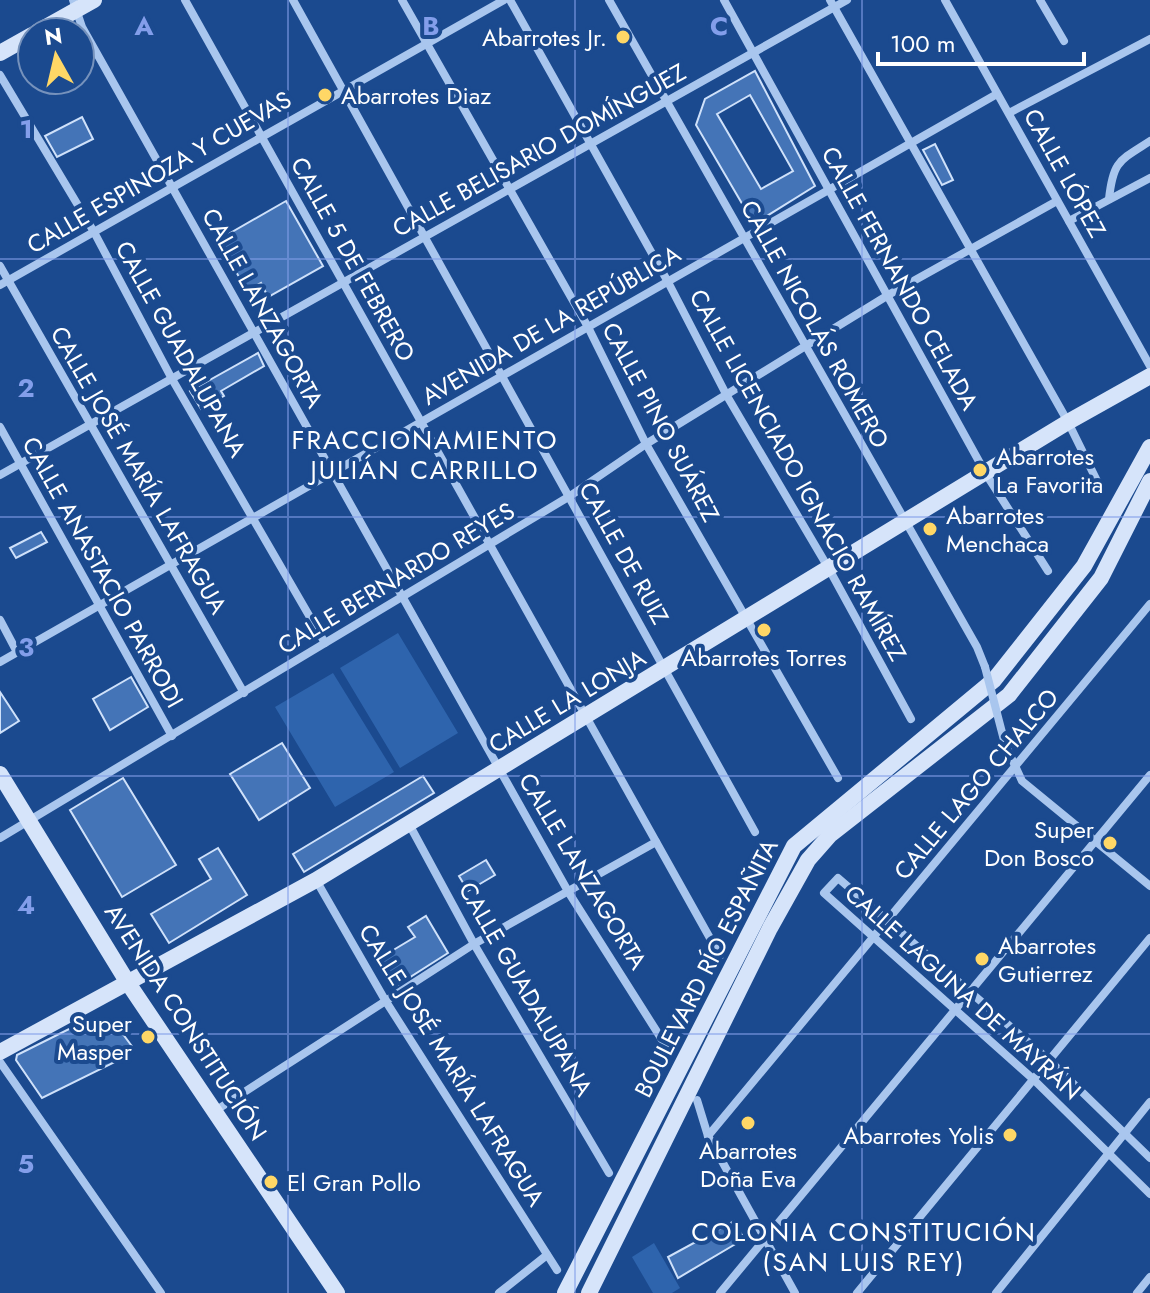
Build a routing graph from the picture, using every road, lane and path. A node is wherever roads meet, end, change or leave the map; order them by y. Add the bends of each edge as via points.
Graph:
1 (94, 0) edge
2 (185, 0) edge
3 (293, 0) edge
4 (402, 0) edge
5 (507, 0) edge
6 (609, 0) edge
7 (724, 0) edge
8 (847, 0) edge
9 (945, 0) edge
10 (1040, 0) edge
11 (832, 4) edge
12 (76, 5) edge
13 (1150, 39) edge
14 (1064, 41) dead end
15 (427, 44) junction
16 (752, 53) junction
17 (0, 75) edge
18 (343, 91) junction
19 (997, 94) junction
20 (665, 102) junction
21 (1009, 113) junction
22 (262, 137) junction
23 (1150, 141) edge
24 (590, 144) junction
25 (911, 144) junction
26 (1150, 178) edge
27 (172, 188) junction
28 (510, 189) junction
29 (828, 190) junction
30 (1109, 199) junction
31 (1057, 201) junction
32 (1069, 221) junction
33 (94, 232) junction
34 (425, 237) junction
35 (745, 238) junction
36 (969, 248) junction
37 (0, 266) edge
38 (668, 282) junction
39 (4, 283) edge
40 (343, 283) junction
41 (890, 294) junction
42 (588, 327) junction
43 (254, 333) junction
44 (808, 347) junction
45 (1150, 366) edge
46 (502, 375) junction
47 (1150, 376) edge
48 (172, 379) junction
49 (727, 396) junction
50 (421, 422) junction
51 (1068, 422) junction
52 (91, 424) junction
53 (0, 427) edge
54 (646, 444) junction
55 (1150, 447) edge
56 (20, 464) junction
57 (332, 472) junction
58 (986, 474) junction
59 (0, 475) edge
60 (1150, 481) edge
61 (1100, 487) dead end
62 (570, 496) junction
63 (252, 518) junction
64 (904, 523) junction
65 (489, 545) junction
66 (169, 565) junction
67 (829, 569) junction
68 (1048, 571) dead end
69 (402, 597) junction
70 (1150, 604) edge
71 (99, 605) junction
72 (0, 620) edge
73 (746, 620) junction
74 (325, 643) junction
75 (17, 652) junction
76 (0, 662) edge
77 (665, 670) junction
78 (244, 693) junction
79 (586, 718) junction
80 (911, 719) dead end
81 (172, 736) junction
82 (500, 770) junction
83 (1016, 770) junction
84 (0, 774) edge
85 (1150, 775) edge
86 (838, 778) dead end
87 (29, 822) junction
88 (409, 824) junction
89 (755, 832) dead end
90 (0, 838) edge
91 (656, 842) junction
92 (1097, 842) junction
93 (316, 880) junction
94 (1150, 886) edge
95 (569, 893) junction
96 (889, 919) junction
97 (875, 936) junction
98 (1150, 938) edge
99 (474, 944) junction
100 (720, 956) dead end
101 (128, 983) junction
102 (970, 996) junction
103 (385, 1000) junction
104 (956, 1013) junction
105 (666, 1046) dead end
106 (0, 1052) edge
107 (1049, 1060) junction
108 (0, 1062) edge
109 (1033, 1079) junction
110 (697, 1100) dead end
111 (1150, 1102) edge
112 (214, 1111) junction
113 (1124, 1134) junction
114 (708, 1136) junction
115 (1108, 1153) junction
116 (1150, 1158) edge
117 (609, 1173) dead end
118 (1150, 1194) edge
119 (765, 1237) junction
120 (547, 1255) junction
121 (557, 1270) dead end
122 (1150, 1277) edge
123 (161, 1293) edge
124 (337, 1293) edge
125 (499, 1293) edge
126 (565, 1293) edge
127 (589, 1293) edge
128 (720, 1293) edge
129 (795, 1293) edge
130 (857, 1293) edge
131 (996, 1293) edge
132 (1137, 1293) edge

1 - 12 main road
2 - 22 street, CALLE 5 DE FEBRERO
3 - 18 street, CALLE DE RUIZ
4 - 15 street, CALLE PINO SUÁREZ
5 - 15 street, CALLE ESPINOZA Y CUEVAS
5 - 24 street, CALLE LICENCIADO IGNACIO RAMÍREZ
6 - 20 street, CALLE NICOLÁS ROMERO
7 - 16 street, CALLE FERNANDO CELADA
8 - 11 street, CALLE BELISARIO DOMÍNGUEZ
9 - 19 street, CALLE LÓPEZ
10 - 14 street
11 - 16 street, CALLE BELISARIO DOMÍNGUEZ
11 - 25 street
12 - 27 street, CALLE LANZAGORTA via 82,27
13 - 21 street
15 - 18 street, CALLE ESPINOZA Y CUEVAS
15 - 28 street, CALLE PINO SUÁREZ
16 - 20 street, CALLE BELISARIO DOMÍNGUEZ
16 - 29 street, CALLE FERNANDO CELADA
17 - 33 street, CALLE GUADALUPANA
18 - 22 street, CALLE ESPINOZA Y CUEVAS
18 - 34 street, CALLE DE RUIZ
19 - 21 street, CALLE LÓPEZ
19 - 25 street, AVENIDA DE LA REPÚBLICA
20 - 24 street, CALLE BELISARIO DOMÍNGUEZ
20 - 35 street, CALLE NICOLÁS ROMERO
21 - 31 street, CALLE LÓPEZ
22 - 27 street, CALLE ESPINOZA Y CUEVAS
22 - 40 street, CALLE 5 DE FEBRERO
23 - 30 street via 1119,160 1112,170
24 - 28 street, CALLE BELISARIO DOMÍNGUEZ
24 - 38 street, CALLE LICENCIADO IGNACIO RAMÍREZ
25 - 29 street, AVENIDA DE LA REPÚBLICA
25 - 36 street
26 - 30 street
27 - 33 street, CALLE ESPINOZA Y CUEVAS
27 - 43 street, CALLE LANZAGORTA
28 - 34 street, CALLE BELISARIO DOMÍNGUEZ
28 - 42 street, CALLE PINO SUÁREZ
29 - 35 street, AVENIDA DE LA REPÚBLICA
29 - 41 street, CALLE FERNANDO CELADA
30 - 32 street
31 - 32 street, CALLE LÓPEZ
31 - 36 street, CALLE BERNARDO REYES
32 - 45 street, CALLE LÓPEZ
33 - 39 street, CALLE ESPINOZA Y CUEVAS
33 - 48 street, CALLE GUADALUPANA
34 - 40 street, CALLE BELISARIO DOMÍNGUEZ
34 - 46 street, CALLE DE RUIZ
35 - 38 street, AVENIDA DE LA REPÚBLICA
35 - 44 street, CALLE NICOLÁS ROMERO
36 - 41 street, CALLE BERNARDO REYES
36 - 51 street
37 - 39 street, CALLE JOSÉ MARÍA LAFRAGUA
38 - 42 street, AVENIDA DE LA REPÚBLICA
38 - 49 street, CALLE LICENCIADO IGNACIO RAMÍREZ
39 - 52 street, CALLE JOSÉ MARÍA LAFRAGUA
40 - 43 street, CALLE BELISARIO DOMÍNGUEZ
40 - 50 street, CALLE 5 DE FEBRERO
41 - 44 street, CALLE BERNARDO REYES
41 - 58 street, CALLE FERNANDO CELADA
42 - 46 street, AVENIDA DE LA REPÚBLICA
42 - 54 street, CALLE PINO SUÁREZ
43 - 48 street, CALLE BELISARIO DOMÍNGUEZ
43 - 57 street, CALLE LANZAGORTA
44 - 49 street, CALLE BERNARDO REYES
44 - 64 street, CALLE NICOLÁS ROMERO
46 - 50 street, AVENIDA DE LA REPÚBLICA
46 - 62 street, CALLE DE RUIZ
47 - 51 main road, CALLE LA LONJA
48 - 52 street, CALLE BELISARIO DOMÍNGUEZ
48 - 63 street, CALLE GUADALUPANA
49 - 54 street, CALLE BERNARDO REYES
49 - 67 street, CALLE LICENCIADO IGNACIO RAMÍREZ
50 - 57 street, AVENIDA DE LA REPÚBLICA
50 - 65 street, CALLE 5 DE FEBRERO
51 - 58 main road, CALLE LA LONJA
51 - 61 street
52 - 56 street, CALLE BELISARIO DOMÍNGUEZ
52 - 66 street, CALLE JOSÉ MARÍA LAFRAGUA
53 - 56 street, CALLE ANASTACIO PARRODI
54 - 62 street, CALLE BERNARDO REYES
54 - 73 street, CALLE PINO SUÁREZ
55 - 126 main road, BOULEVARD RÍO ESPAÑITA via 1084,566 994,680 794,846
56 - 59 street, CALLE BELISARIO DOMÍNGUEZ
56 - 71 street, CALLE ANASTACIO PARRODI
57 - 63 street, AVENIDA DE LA REPÚBLICA
57 - 69 street, CALLE LANZAGORTA
58 - 64 main road, CALLE LA LONJA
58 - 68 street, CALLE FERNANDO CELADA
60 - 127 main road, BOULEVARD RÍO ESPAÑITA via 1101,578 1009,695 830,835 808,860
62 - 65 street, CALLE BERNARDO REYES
62 - 77 street, CALLE DE RUIZ
63 - 66 street, AVENIDA DE LA REPÚBLICA
63 - 74 street, CALLE GUADALUPANA
64 - 67 main road, CALLE LA LONJA
64 - 83 street, CALLE NICOLÁS ROMERO, bridge via 977,647
65 - 69 street, CALLE BERNARDO REYES
65 - 79 street, CALLE 5 DE FEBRERO
66 - 71 street, AVENIDA DE LA REPÚBLICA
66 - 78 street, CALLE JOSÉ MARÍA LAFRAGUA
67 - 73 main road, CALLE LA LONJA
67 - 80 street, CALLE LICENCIADO IGNACIO RAMÍREZ
69 - 74 street, CALLE BERNARDO REYES
69 - 82 street, CALLE LANZAGORTA
70 - 83 street, CALLE LAGO CHALCO
71 - 75 street, AVENIDA DE LA REPÚBLICA
71 - 81 street, CALLE ANASTACIO PARRODI
72 - 75 street
73 - 77 main road, CALLE LA LONJA
73 - 86 street, CALLE PINO SUÁREZ
74 - 78 street, CALLE BERNARDO REYES
75 - 76 street, AVENIDA DE LA REPÚBLICA
77 - 79 main road, CALLE LA LONJA
77 - 89 street, CALLE DE RUIZ
78 - 81 street, CALLE BERNARDO REYES
79 - 82 main road, CALLE LA LONJA
79 - 91 street, CALLE 5 DE FEBRERO
81 - 87 street, CALLE BERNARDO REYES
82 - 88 main road, CALLE LA LONJA
82 - 95 street, CALLE LANZAGORTA
83 - 92 street via 1022,781
83 - 96 street, CALLE LAGO CHALCO
84 - 87 main road, AVENIDA CONSTITUCIÓN
85 - 92 street
87 - 90 street, CALLE BERNARDO REYES
87 - 101 main road, AVENIDA CONSTITUCIÓN
88 - 93 main road, CALLE LA LONJA
88 - 99 street, CALLE GUADALUPANA
91 - 95 street
91 - 100 street, CALLE 5 DE FEBRERO
92 - 94 street
92 - 102 street
93 - 101 main road, CALLE LA LONJA
93 - 103 street, CALLE JOSÉ MARÍA LAFRAGUA
95 - 99 street
95 - 105 street, CALLE LANZAGORTA
96 - 97 street, CALLE LAGO CHALCO
96 - 97 street, CALLE LAGUNA DE MAYRÁN via 838,878 824,893
96 - 102 street, CALLE LAGUNA DE MAYRÁN
97 - 104 street, CALLE LAGUNA DE MAYRÁN
97 - 114 street, CALLE LAGO CHALCO
98 - 107 street
99 - 103 street
99 - 117 street, CALLE GUADALUPANA
101 - 106 main road, CALLE LA LONJA
101 - 112 main road, AVENIDA CONSTITUCIÓN
102 - 104 street
102 - 107 street, CALLE LAGUNA DE MAYRÁN
103 - 112 street
103 - 120 street, CALLE JOSÉ MARÍA LAFRAGUA
104 - 109 street, CALLE LAGUNA DE MAYRÁN
104 - 119 street
107 - 109 street
107 - 113 street, CALLE LAGUNA DE MAYRÁN
108 - 123 street
109 - 115 street, CALLE LAGUNA DE MAYRÁN
109 - 130 street
110 - 114 street
111 - 113 street
112 - 124 main road, AVENIDA CONSTITUCIÓN
113 - 115 street
113 - 116 street, CALLE LAGUNA DE MAYRÁN
114 - 119 street
115 - 118 street, CALLE LAGUNA DE MAYRÁN
115 - 131 street
119 - 128 street
119 - 129 street
120 - 121 street, CALLE JOSÉ MARÍA LAFRAGUA
120 - 125 street
122 - 132 street

